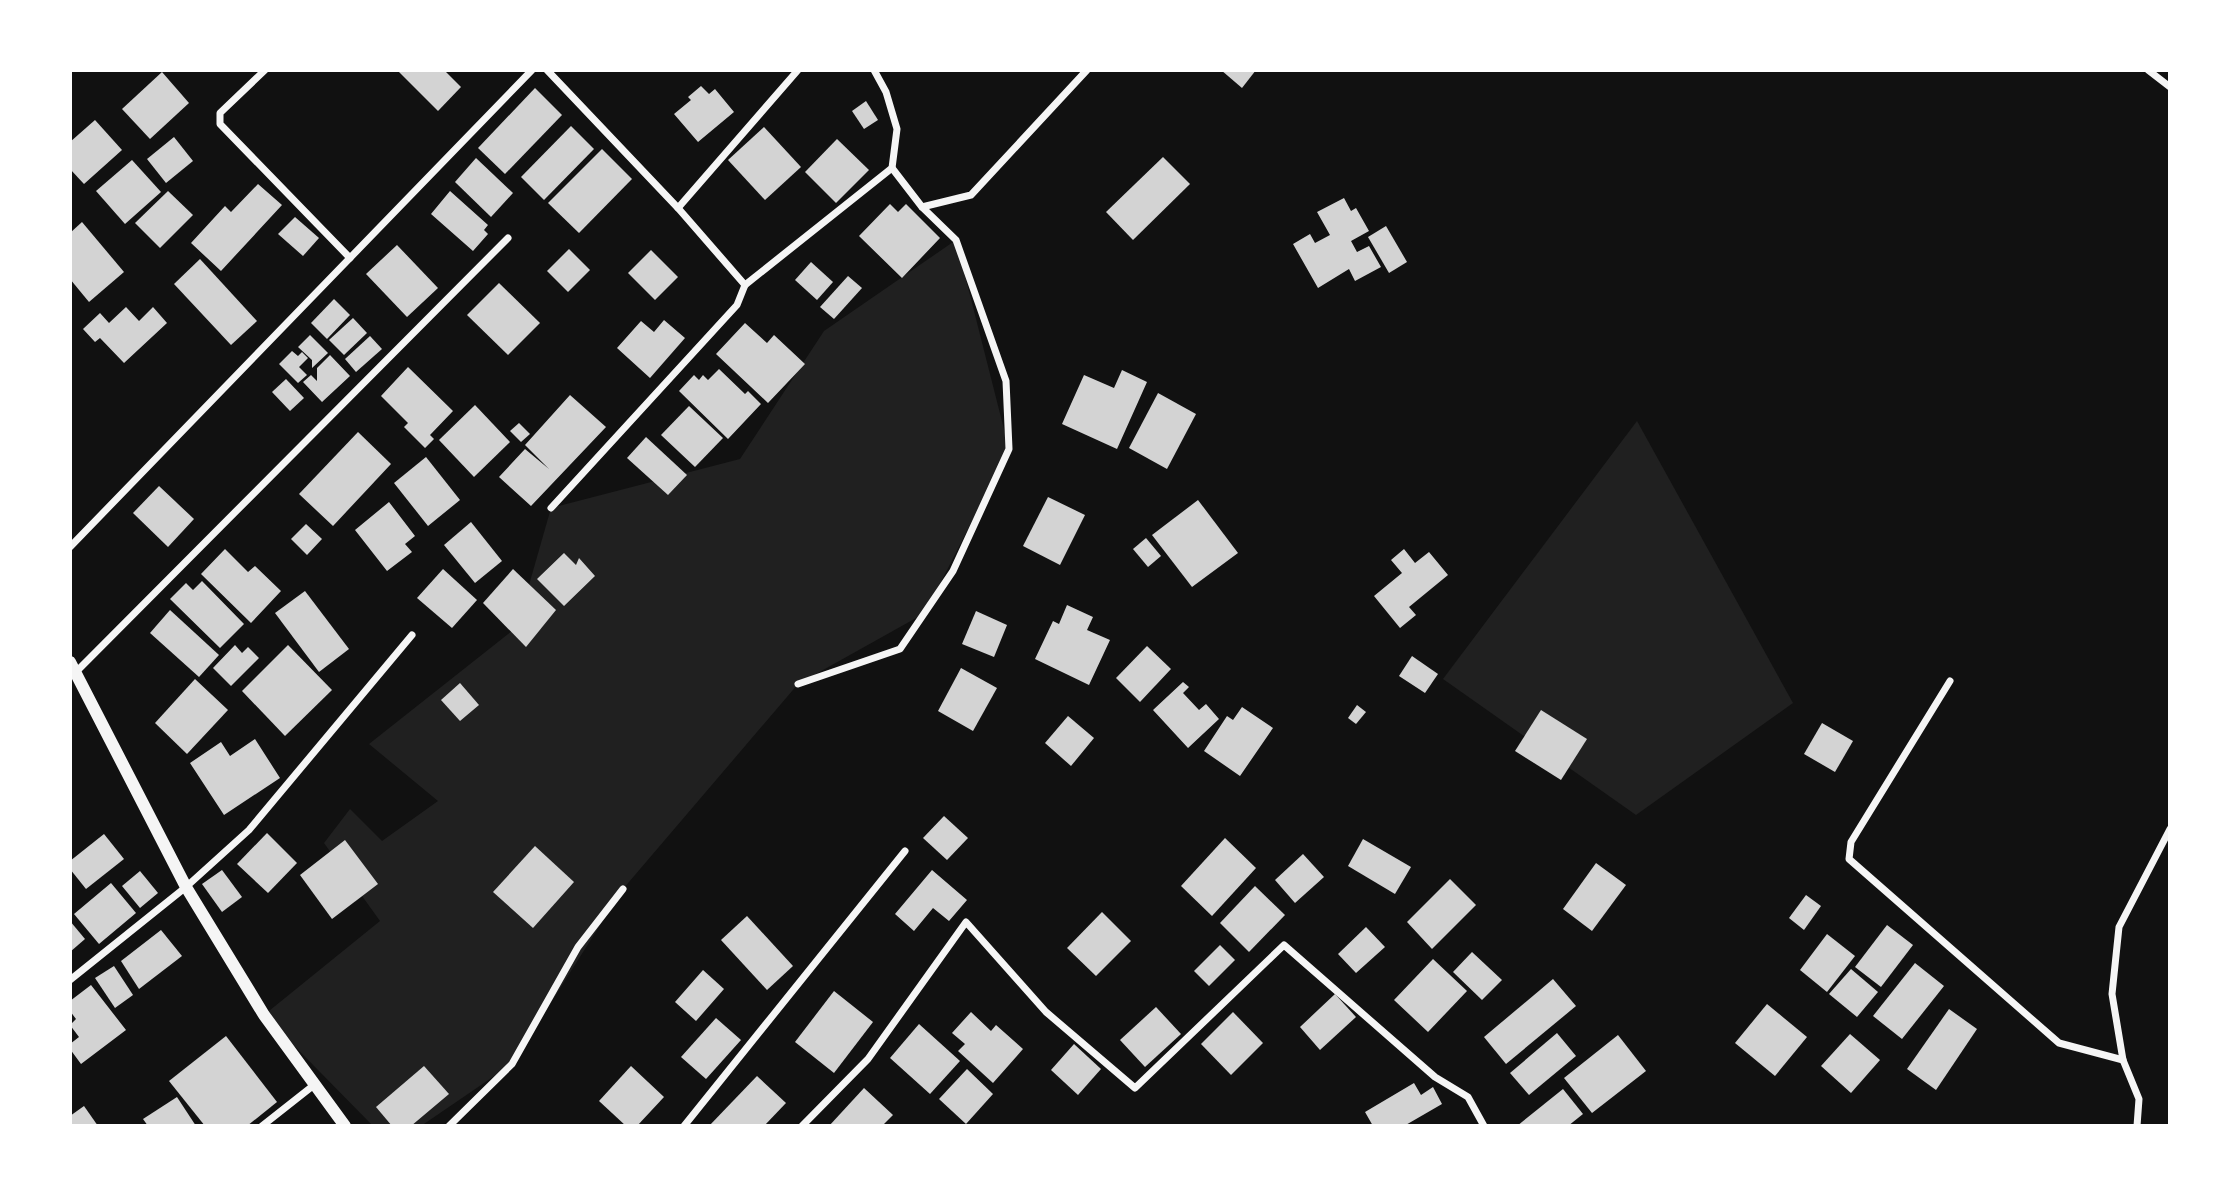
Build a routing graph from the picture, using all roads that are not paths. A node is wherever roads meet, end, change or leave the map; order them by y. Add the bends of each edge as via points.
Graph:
1 (265, 70) edge
2 (532, 70) edge
3 (547, 70) edge
4 (798, 70) edge
5 (874, 70) edge
6 (1087, 70) edge
7 (2148, 70) edge
8 (2170, 87) edge
9 (892, 168) junction
10 (922, 207) junction
11 (678, 208) junction
12 (508, 238) dead end
13 (350, 258) junction
14 (745, 285) junction
15 (551, 508) dead end
16 (70, 547) edge
17 (412, 635) dead end
18 (73, 667) edge
19 (1950, 681) dead end
20 (798, 684) dead end
21 (2170, 829) edge
22 (905, 851) dead end
23 (186, 887) junction
24 (623, 889) dead end
25 (70, 980) edge
26 (2123, 1060) junction
27 (314, 1085) junction
28 (262, 1126) edge
29 (345, 1126) edge
30 (449, 1126) edge
31 (684, 1126) edge
32 (802, 1126) edge
33 (1484, 1126) edge
34 (2137, 1126) edge

1 - 13 street via 220,113 220,124
2 - 13 street
3 - 11 street
4 - 11 street
5 - 9 street via 897,129
6 - 10 street via 971,195
7 - 8 street
9 - 10 street
9 - 14 street
10 - 20 street via 956,240 1006,381 1009,449 953,571 900,649
11 - 14 street
12 - 18 street
13 - 16 street
14 - 15 street via 737,305
17 - 23 street via 249,830
18 - 23 street
19 - 26 street via 1851,842 1849,859 2059,1043
21 - 26 street via 2119,927 2112,994
22 - 31 street
23 - 25 street
23 - 27 street
24 - 30 street via 578,947 512,1065
26 - 34 street via 2139,1099
27 - 28 street
27 - 29 street
32 - 33 street via 868,1059 966,922 1046,1012 1135,1088 1284,944 1435,1077 1468,1097

